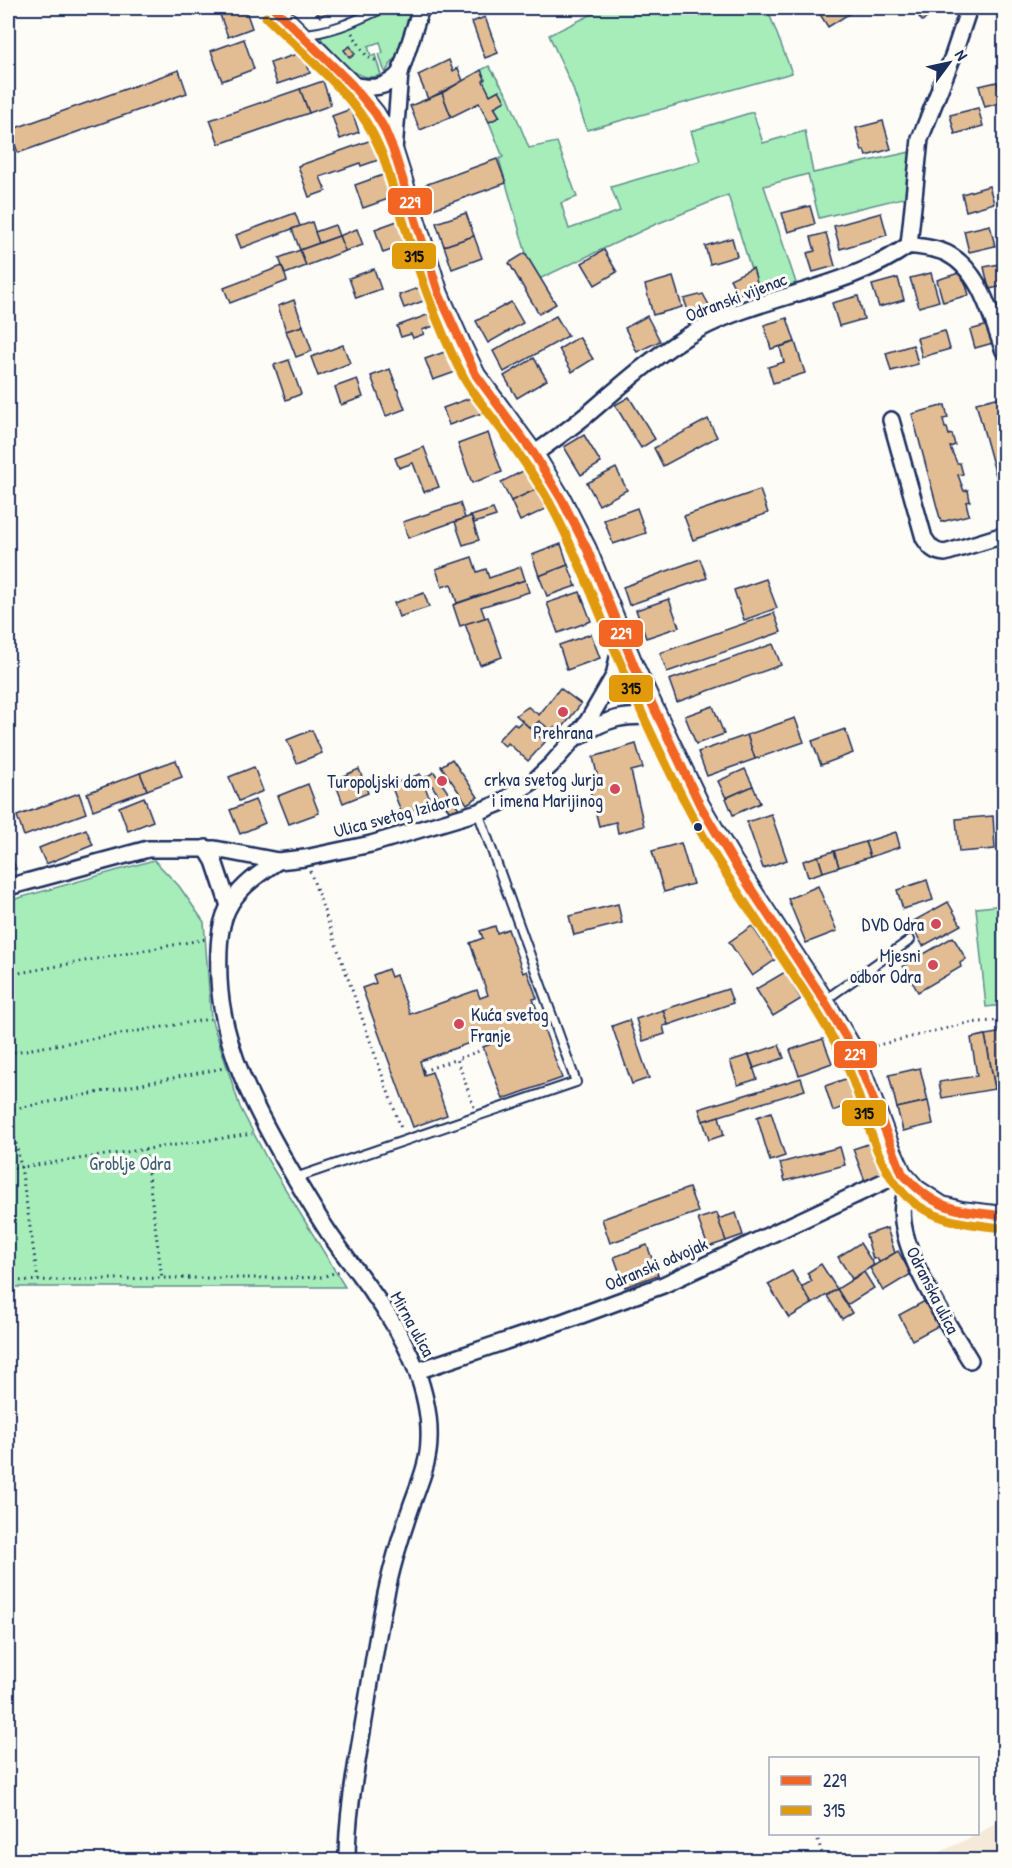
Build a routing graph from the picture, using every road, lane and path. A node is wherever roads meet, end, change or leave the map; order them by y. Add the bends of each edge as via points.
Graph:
1 (274, 8) edge
2 (384, 8) edge
3 (422, 8) edge
4 (969, 8) edge
5 (347, 24) junction
6 (300, 34) junction
7 (380, 62) dead end
8 (400, 73) junction
9 (352, 85) junction
10 (394, 152) junction
11 (909, 245) junction
12 (1005, 351) edge
13 (891, 420) dead end
14 (534, 454) junction
15 (1005, 536) edge
16 (622, 639) junction
17 (658, 717) junction
18 (572, 741) junction
19 (478, 812) junction
20 (206, 848) junction
21 (305, 858) junction
22 (278, 861) junction
23 (8, 887) edge
24 (229, 906) junction
25 (206, 939) dead end
26 (910, 940) dead end
27 (8, 975) edge
28 (824, 1000) junction
29 (211, 1018) dead end
30 (1005, 1020) edge
31 (484, 1049) dead end
32 (854, 1052) junction
33 (8, 1053) edge
34 (457, 1059) junction
35 (227, 1068) dead end
36 (423, 1071) dead end
37 (8, 1109) edge
38 (478, 1117) junction
39 (254, 1133) dead end
40 (405, 1141) junction
41 (145, 1149) junction
42 (21, 1167) junction
43 (8, 1169) edge
44 (295, 1178) junction
45 (906, 1179) junction
46 (1005, 1216) edge
47 (352, 1264) junction
48 (162, 1278) junction
49 (38, 1280) junction
50 (8, 1281) edge
51 (970, 1360) dead end
52 (417, 1371) junction
53 (817, 1835) edge
54 (347, 1860) edge
55 (825, 1860) edge

1 - 6 street
2 - 5 lane
3 - 8 street
4 - 11 street via 920,139
5 - 6 lane
5 - 7 path via 367,57
6 - 9 street
8 - 9 street via 385,86
8 - 10 street
9 - 10 street via 375,113
10 - 14 street via 436,285 463,348 476,375
11 - 12 street via 944,252 963,264 984,296
11 - 14 street, Odranski vijenac via 865,270 699,330 639,369
13 - 15 street via 924,538 930,547 945,553
14 - 16 street via 575,523
16 - 17 street
16 - 18 street, Ulica svetog Izidora via 614,676
17 - 18 street via 614,718
17 - 28 street via 716,834
18 - 19 street, Ulica svetog Izidora via 535,780
19 - 21 street, Ulica svetog Izidora via 371,844
19 - 38 lane via 576,1082
20 - 22 street
20 - 23 street via 139,850
20 - 24 street
21 - 22 street, Ulica svetog Izidora
21 - 40 path
22 - 24 street, Mirna ulica via 255,876
24 - 44 street, Mirna ulica via 220,926 218,955 220,995 229,1040 249,1095
25 - 27 path
26 - 28 lane
28 - 32 street
29 - 33 path
30 - 32 path via 968,1023
31 - 34 path
32 - 45 street
34 - 36 path
34 - 38 path
35 - 37 path
37 - 42 path
38 - 40 lane
39 - 41 path
40 - 44 lane
41 - 42 path
41 - 48 path
42 - 43 path
42 - 49 path
44 - 47 street, Mirna ulica
45 - 46 street via 942,1206
45 - 51 street, Odranska ulica via 902,1209 908,1246
45 - 52 street, Odranski odvojak via 663,1285
47 - 48 path via 322,1277
47 - 52 street, Mirna ulica via 385,1311
48 - 49 path
49 - 50 path
52 - 54 street, Mirna ulica via 428,1412 428,1456 388,1584 350,1806
53 - 55 path

